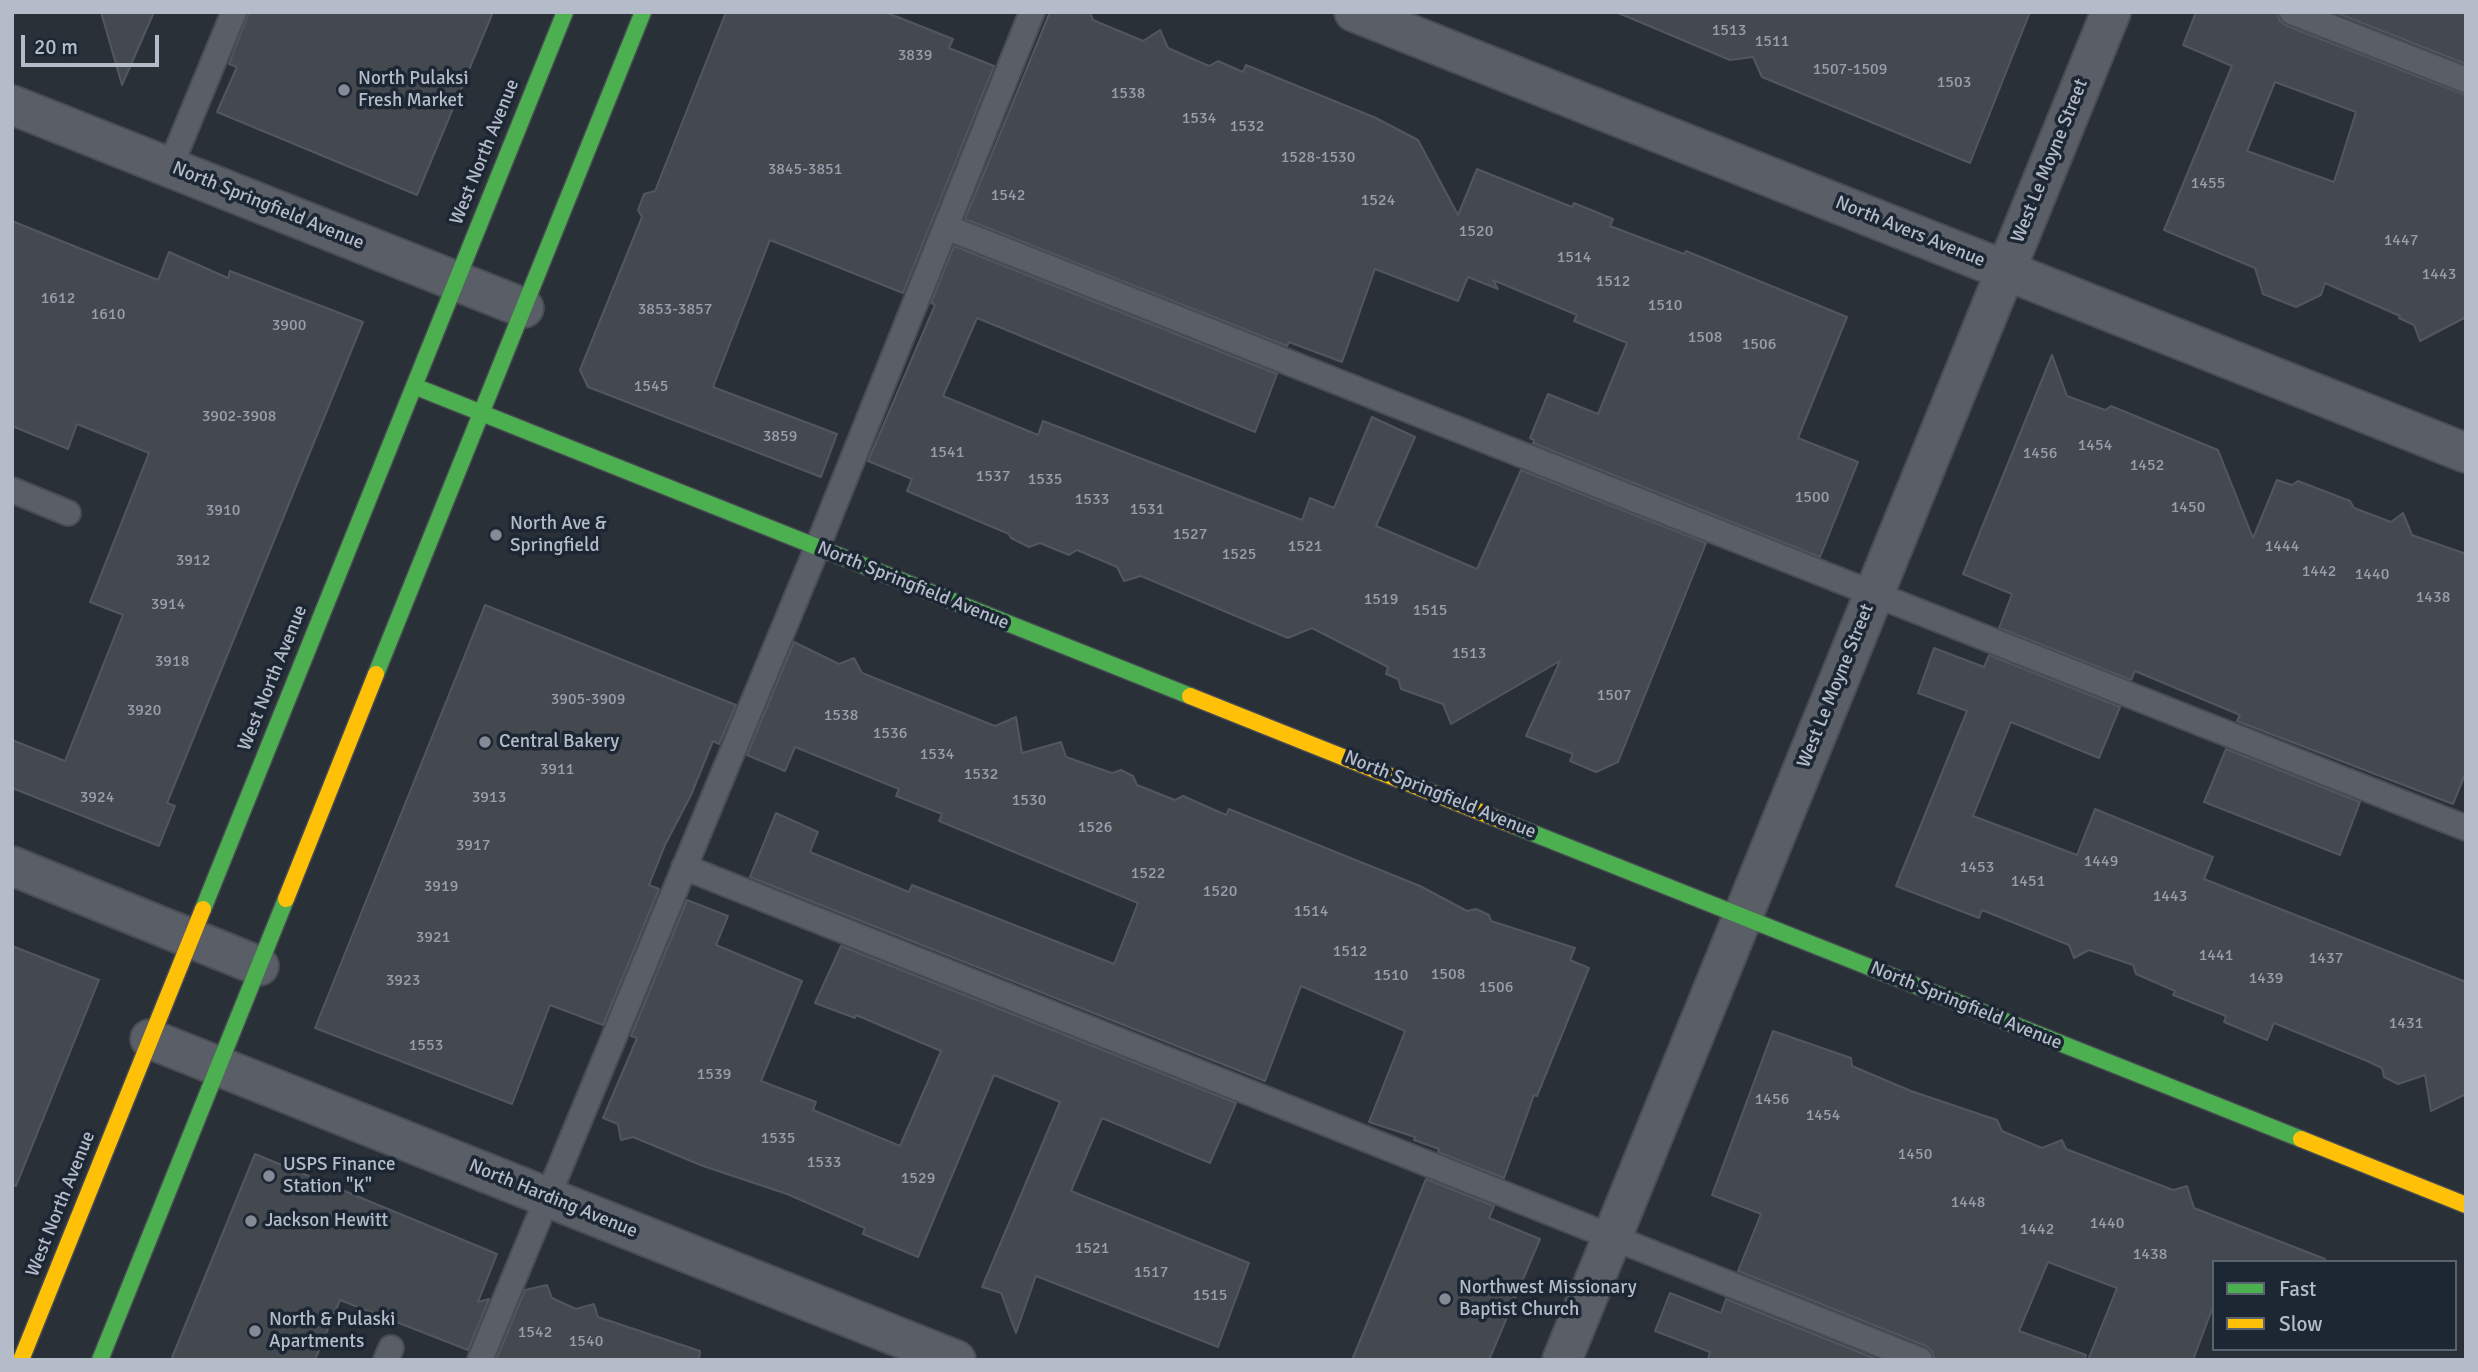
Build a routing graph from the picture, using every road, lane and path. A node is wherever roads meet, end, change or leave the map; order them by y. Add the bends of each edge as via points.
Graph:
1 (234, 12) edge
2 (565, 12) edge
3 (643, 12) edge
4 (1032, 12) edge
5 (1354, 12) edge
6 (2111, 12) edge
7 (2292, 12) edge
8 (2466, 80) edge
9 (12, 105) edge
10 (170, 167) junction
11 (946, 227) junction
12 (2005, 270) junction
13 (456, 281) junction
14 (524, 308) junction
15 (414, 386) junction
16 (482, 414) junction
17 (2466, 453) edge
18 (12, 490) edge
19 (68, 513) dead end
20 (817, 548) junction
21 (1874, 592) junction
22 (2466, 828) edge
23 (12, 866) edge
24 (684, 867) junction
25 (1742, 916) junction
26 (191, 938) junction
27 (259, 966) junction
28 (150, 1039) junction
29 (218, 1066) junction
30 (547, 1197) junction
31 (2466, 1205) edge
32 (1611, 1238) junction
33 (21, 1357) edge
34 (100, 1360) edge
35 (480, 1360) edge
36 (956, 1360) edge
37 (1562, 1360) edge
38 (1920, 1360) edge

1 - 10 lane
2 - 13 main road, West North Avenue
3 - 14 main road
4 - 11 lane
5 - 12 street, North Avers Avenue
6 - 12 street, West Le Moyne Street
7 - 8 lane
9 - 10 street, North Springfield Avenue
10 - 13 street, North Springfield Avenue
11 - 20 lane
11 - 21 lane
12 - 17 street, North Avers Avenue
12 - 21 street, West Le Moyne Street
13 - 14 street, North Springfield Avenue
13 - 15 main road, West North Avenue
14 - 16 main road
15 - 16 main road, North Springfield Avenue
15 - 26 main road, West North Avenue
16 - 20 main road, North Springfield Avenue
16 - 27 main road
18 - 19 lane
20 - 24 lane
20 - 25 main road, North Springfield Avenue
21 - 22 lane
21 - 25 street, West Le Moyne Street
23 - 26 street
24 - 30 lane
24 - 32 lane
25 - 31 main road, North Springfield Avenue
25 - 32 street, West Le Moyne Street
26 - 27 street
26 - 28 main road, West North Avenue
27 - 29 main road
28 - 29 street, North Harding Avenue
28 - 33 main road, West North Avenue
29 - 30 street, North Harding Avenue
29 - 34 main road
30 - 35 lane
30 - 36 street, North Harding Avenue
32 - 37 street, West Le Moyne Street
32 - 38 lane

